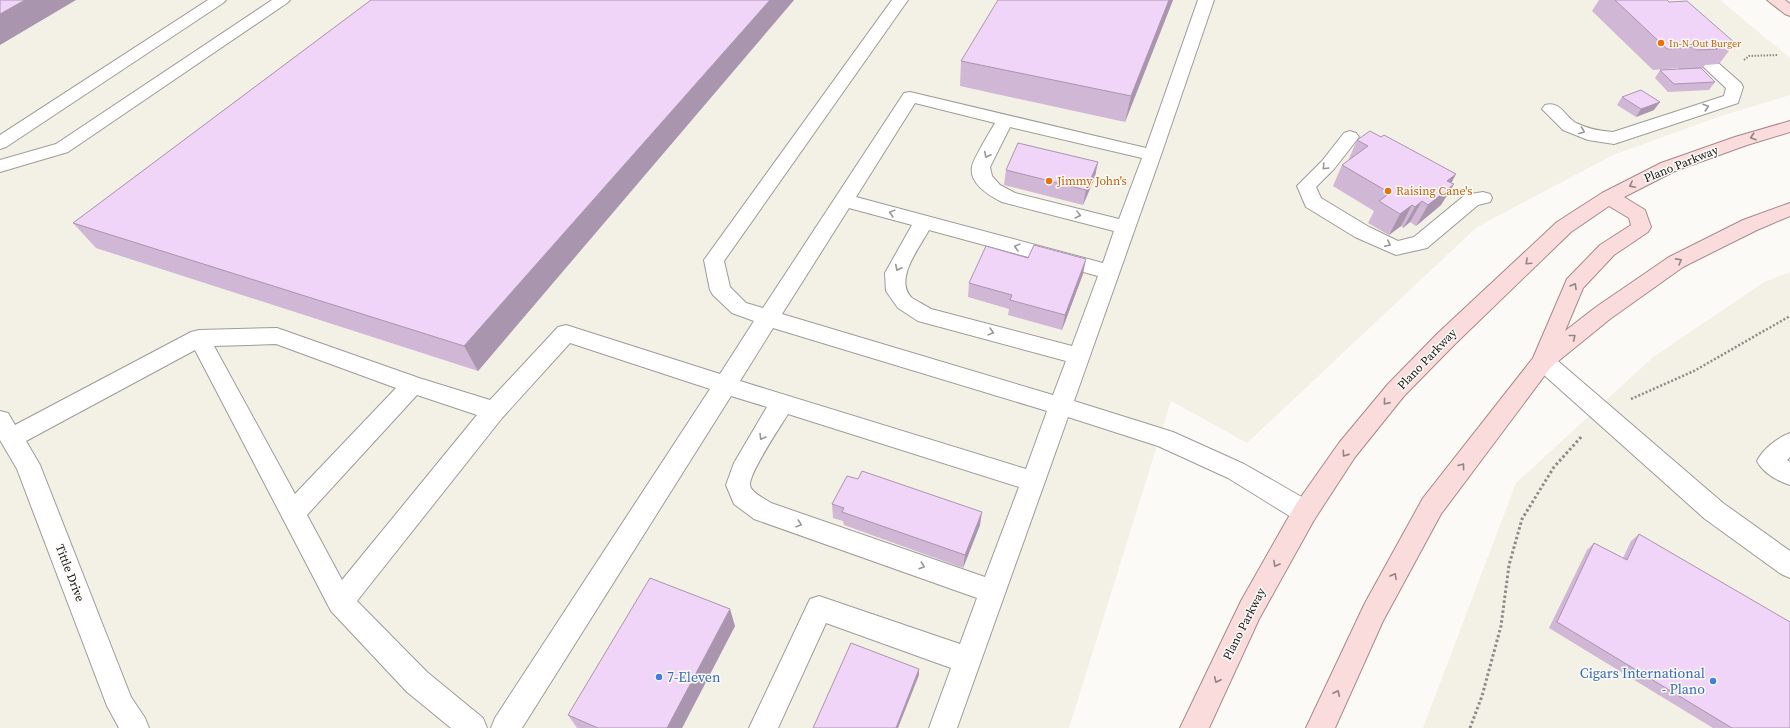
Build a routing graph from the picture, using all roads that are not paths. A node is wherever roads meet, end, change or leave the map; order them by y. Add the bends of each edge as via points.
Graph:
1 (218, 0) edge
2 (282, 0) edge
3 (900, 0) edge
4 (1206, 0) edge
5 (1678, 35) edge
6 (1551, 109) dead end
7 (1005, 120) junction
8 (1790, 126) edge
9 (1350, 137) dead end
10 (0, 143) edge
11 (1152, 155) junction
12 (0, 166) edge
13 (1609, 197) junction
14 (1483, 198) dead end
15 (844, 200) junction
16 (1790, 209) edge
17 (924, 222) junction
18 (1125, 227) junction
19 (1109, 272) junction
20 (768, 318) junction
21 (199, 338) junction
22 (1078, 356) junction
23 (1543, 361) junction
24 (413, 385) junction
25 (725, 385) junction
26 (782, 403) junction
27 (1061, 406) junction
28 (494, 411) junction
29 (6, 429) edge
30 (1790, 443) edge
31 (1790, 475) edge
32 (1032, 481) junction
33 (1305, 512) junction
34 (293, 514) junction
35 (1790, 566) edge
36 (992, 591) junction
37 (340, 602) junction
38 (968, 660) junction
39 (135, 728) edge
40 (473, 728) edge
41 (505, 728) edge
42 (763, 728) edge
43 (943, 728) edge
44 (1194, 728) edge
45 (1320, 728) edge

1 - 10 street
2 - 12 street via 62,148
3 - 20 street via 714,260 720,290 739,308
4 - 11 street
6 -> 5 street via 1569,126 1594,136 1614,138 1732,99 1735,87
7 - 11 street
7 - 15 street via 910,97
7 -> 18 street via 981,167 982,178 993,189 1009,198
8 -> 13 main road, Plano Parkway via 1668,167
9 -> 14 street via 1328,165 1306,186 1313,202 1362,232 1396,248 1420,243 1472,200
11 - 18 street
23 -> 13 main road via 1574,284 1607,250 1641,228 1638,215
13 -> 33 main road, Plano Parkway via 1564,227 1407,379 1347,450
17 -> 15 street
15 - 20 street
23 -> 16 main road via 1603,313 1676,262 1750,225
19 -> 17 street
17 -> 22 street via 895,273 896,291 905,304 925,314
18 - 19 street
19 - 22 street
20 - 25 street
20 - 27 street
21 - 24 street via 277,336
21 - 29 street
21 - 34 street
22 - 27 street
23 - 35 street via 1714,511
45 -> 23 main road via 1374,612 1432,506
24 - 28 street
24 - 34 street
25 - 26 street
25 - 28 street via 566,333
25 - 41 street
26 - 32 street
26 -> 36 street via 742,470 738,485 743,497 763,511
27 - 32 street
27 - 33 street via 1165,440 1236,472
28 - 37 street
29 - 39 street, Tittle Drive via 28,465 121,706
30 - 31 street via 1769,460
32 - 36 street
33 -> 44 main road, Plano Parkway via 1250,610
34 - 37 street
36 - 38 street
37 - 40 street via 417,682
38 - 42 street via 819,608
38 - 43 street

